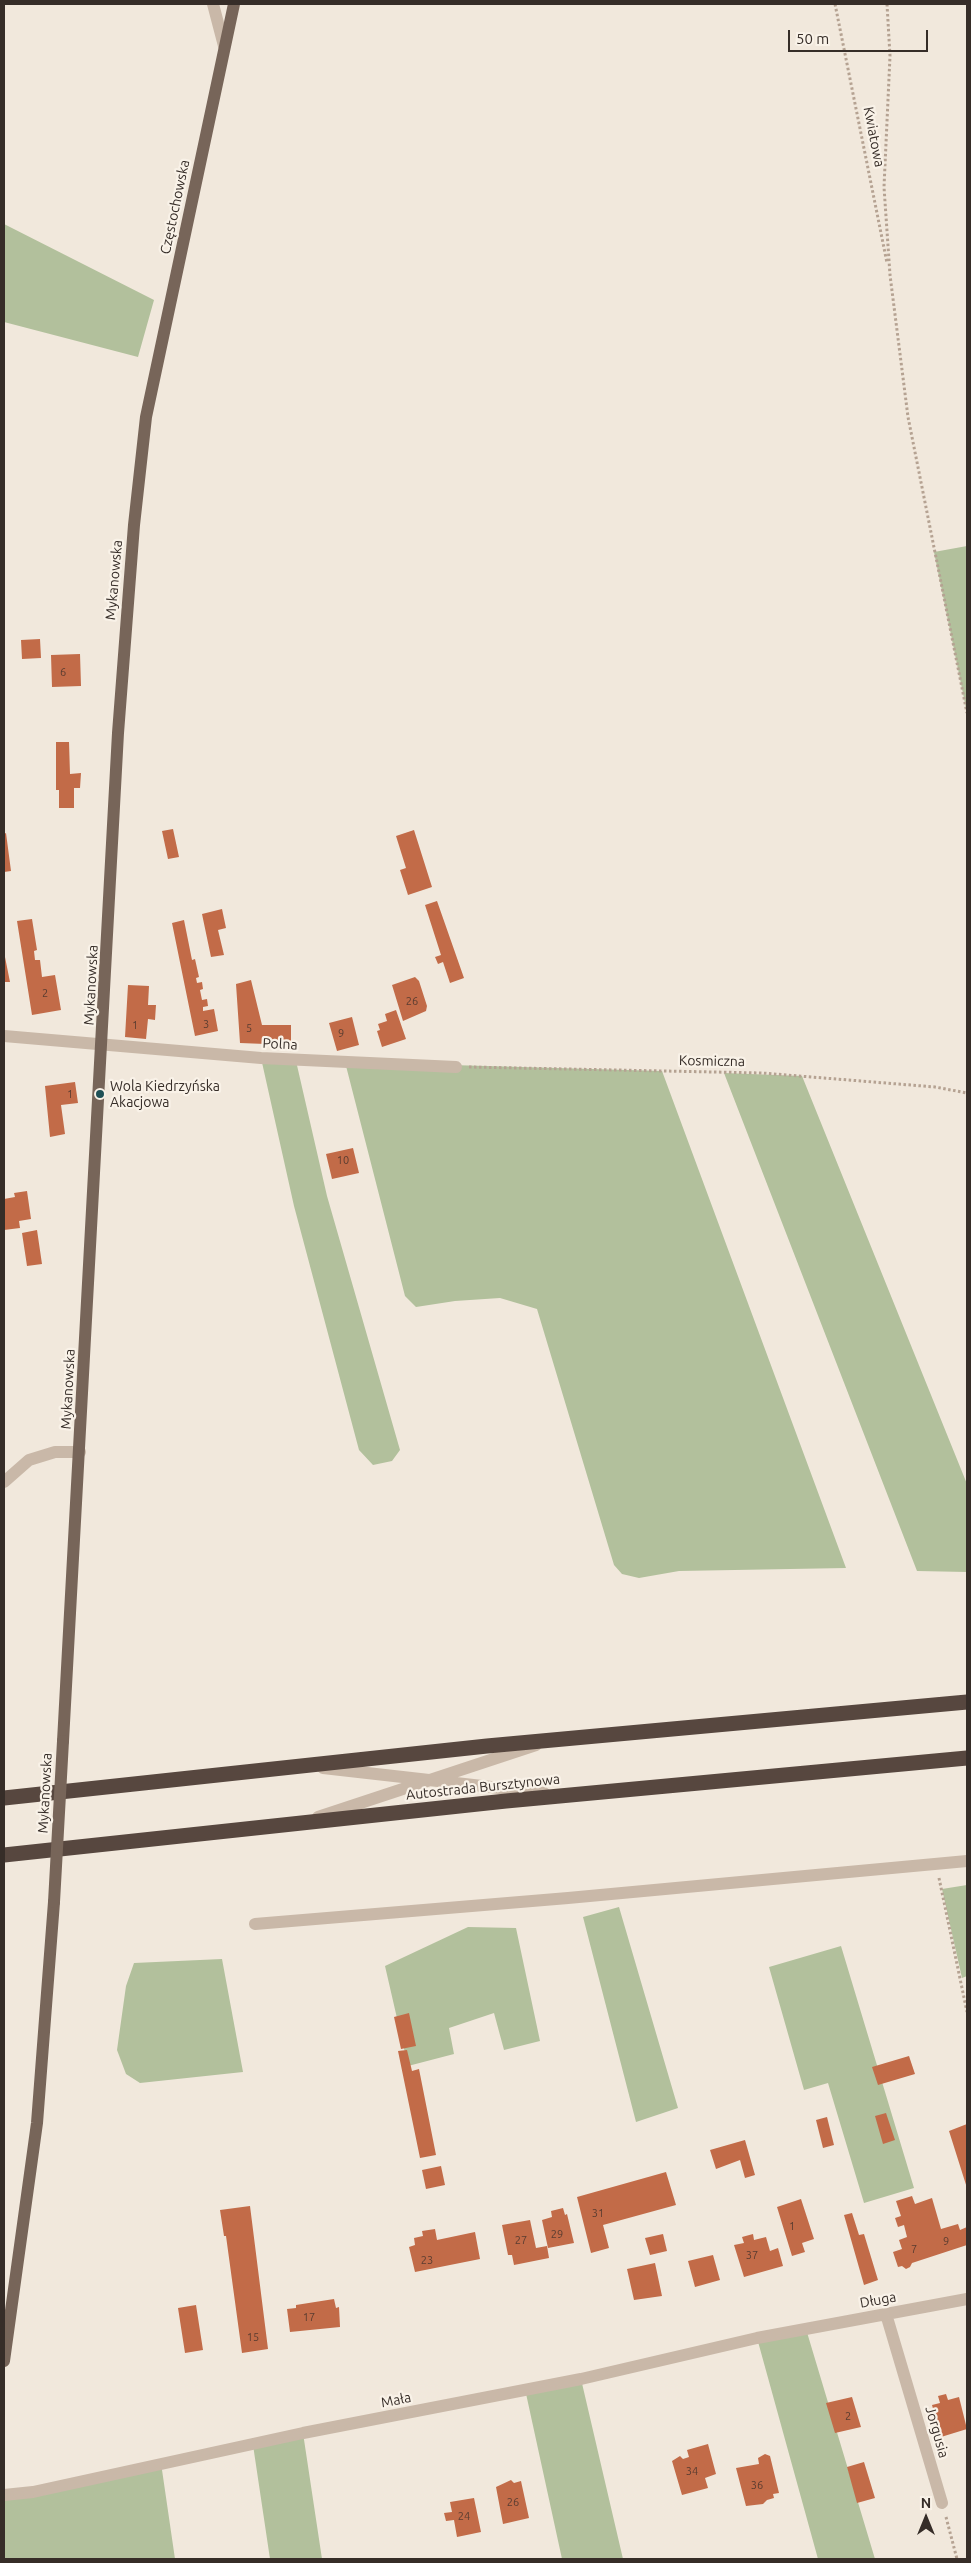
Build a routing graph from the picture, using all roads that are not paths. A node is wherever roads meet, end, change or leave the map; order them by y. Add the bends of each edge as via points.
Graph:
1 (213, 4) edge
2 (234, 4) edge
3 (224, 46) junction
4 (146, 417) joint
5 (4, 1036) edge
6 (103, 1046) junction
7 (456, 1067) road end
8 (80, 1452) junction
9 (4, 1482) edge
10 (967, 1702) edge
11 (554, 1740) junction
12 (967, 1758) edge
13 (300, 1765) junction
14 (430, 1780) junction
15 (561, 1795) junction
16 (4, 1798) edge
17 (306, 1821) junction
18 (4, 1855) edge
19 (967, 1861) edge
20 (255, 1924) dead end
21 (967, 2299) edge
22 (886, 2314) junction
23 (794, 2331) joint
24 (4, 2361) edge
25 (4, 2495) edge
26 (942, 2503) road end

1 - 3 street
2 - 3 main road, Częstochowska
3 - 4 main road, Częstochowska
4 - 6 main road, Mykanowska via 118,733
5 - 6 street, Polna
6 - 7 street, Polna via 261,1058
6 - 8 main road, Mykanowska
8 - 9 street via 55,1452 28,1460
8 - 24 main road, Mykanowska, bridge via 54,1902 37,2123
10 - 11 highway
11 - 13 highway
11 - 14 street
12 - 15 highway, Autostrada Bursztynowa
13 - 14 street
13 - 16 highway
14 - 15 street
14 - 17 street
15 - 17 highway, Autostrada Bursztynowa
17 - 18 highway, Autostrada Bursztynowa
19 - 20 street
21 - 22 street, Długa
22 - 23 street, Długa
22 - 26 street, Jorgusia
23 - 25 street, Mała via 581,2379 303,2433 33,2492

